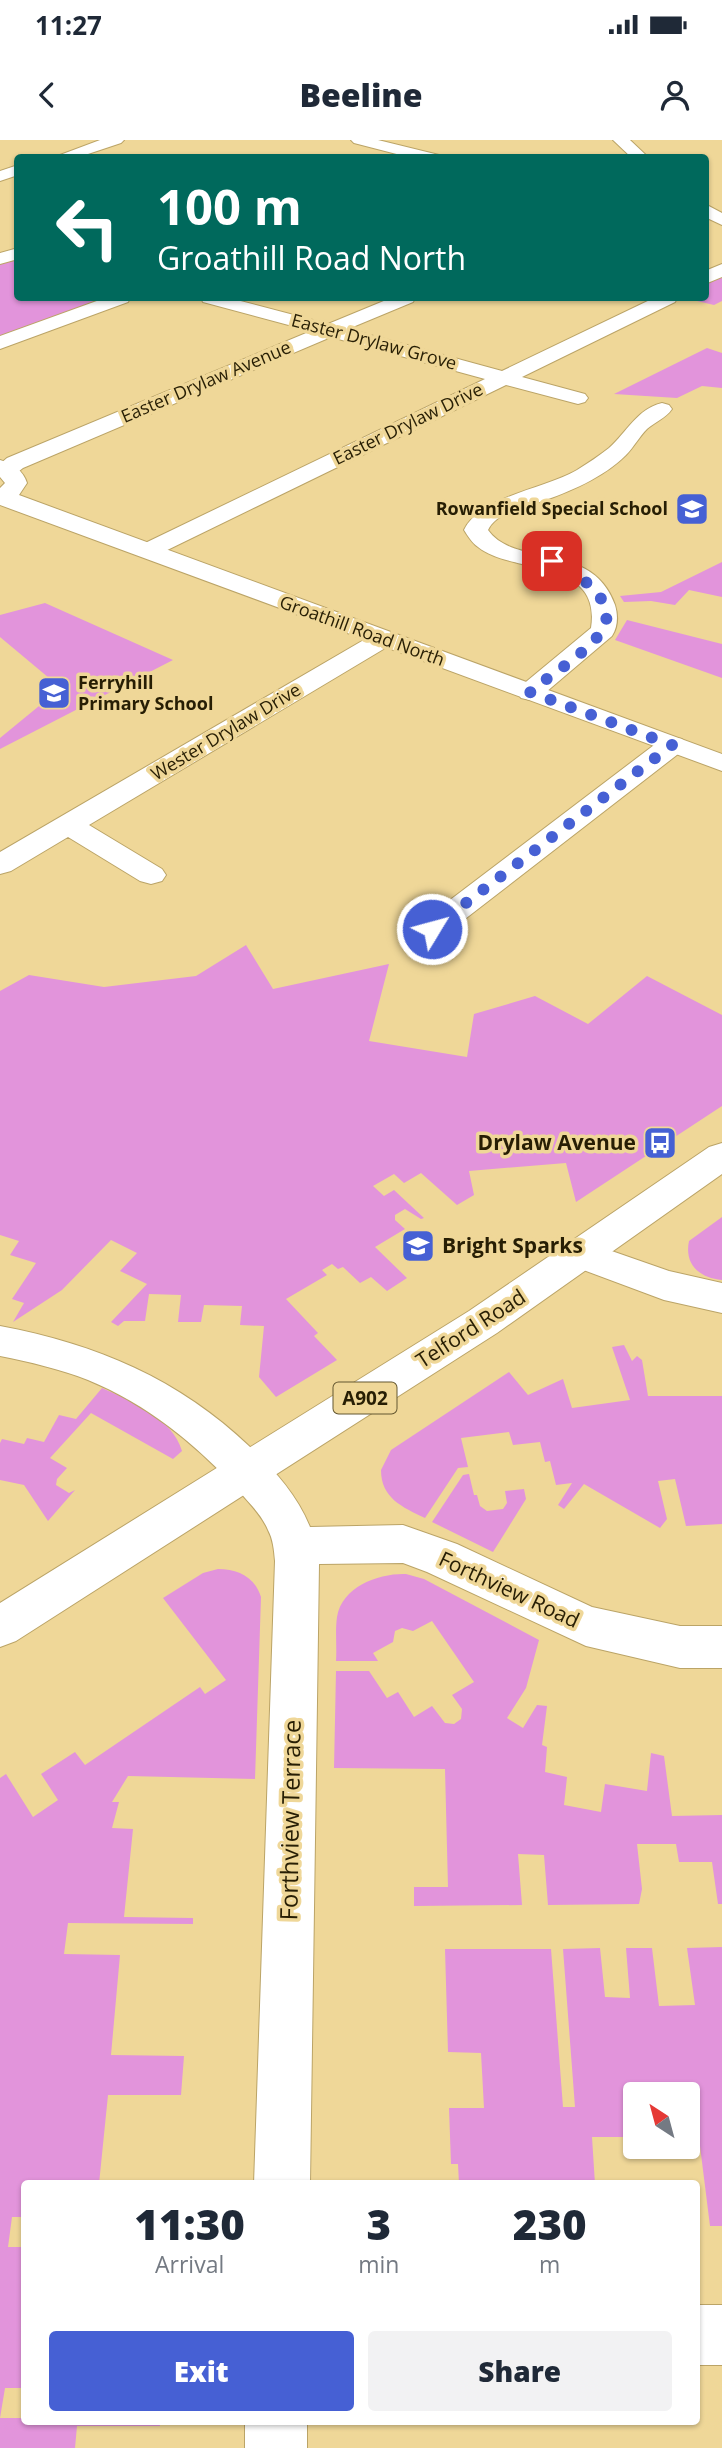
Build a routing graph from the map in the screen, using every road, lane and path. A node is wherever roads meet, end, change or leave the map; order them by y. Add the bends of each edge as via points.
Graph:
1 (116, 140) edge
2 (359, 140) edge
3 (621, 140) edge
4 (76, 154) edge
5 (399, 154) edge
6 (637, 154) edge
7 (113, 301) edge
8 (221, 301) edge
9 (399, 301) edge
10 (662, 301) edge
11 (329, 330) junction
12 (0, 343) edge
13 (503, 378) junction
14 (578, 398) dead end
15 (662, 408) dead end
16 (3, 468) edge
17 (1, 498) edge
18 (147, 551) junction
19 (383, 639) junction
20 (530, 692) junction
21 (672, 745) junction
22 (722, 763) edge
23 (70, 826) junction
24 (0, 865) edge
25 (151, 875) dead end
26 (432, 929) dead end
27 (722, 1156) edge
28 (583, 1255) junction
29 (722, 1298) edge
30 (0, 1341) edge
31 (248, 1472) junction
32 (296, 1546) junction
33 (0, 1628) edge
34 (722, 1647) edge
35 (282, 2180) edge
36 (700, 2335) edge
37 (722, 2335) edge
38 (276, 2425) edge
39 (276, 2448) edge

1 - 4 street
2 - 5 street
3 - 6 street
7 - 12 street
8 - 11 street, Easter Drylaw Grove
9 - 11 street, Easter Drylaw Avenue
10 - 13 street, Easter Drylaw Drive
11 - 13 street, Easter Drylaw Grove
11 - 16 street, Easter Drylaw Avenue
13 - 14 street, Easter Drylaw Grove
13 - 18 street, Easter Drylaw Drive
15 - 20 street via 626,423 618,451 584,475 480,521 476,530 487,544 552,561 583,578 593,586 605,612 603,631
16 - 17 street, Groathill Road North via 16,483
17 - 18 street, Groathill Road North
18 - 19 street, Groathill Road North
19 - 20 street, Groathill Road North
19 - 23 street, Wester Drylaw Drive
20 - 21 street, Groathill Road North
21 - 22 street, Groathill Road North
21 - 26 street
23 - 24 street, Wester Drylaw Drive
23 - 25 street
27 - 28 street, Telford Road / A902
28 - 29 street via 664,1285
28 - 31 street, Telford Road / A902
30 - 31 street, Forthview Terrace via 78,1358 122,1376 209,1433
31 - 32 street, Forthview Terrace via 286,1517
31 - 33 street, Telford Road / A902
32 - 34 street, Forthview Road via 403,1544 586,1626 680,1647
32 - 35 street, Forthview Terrace
36 - 37 street
38 - 39 street

